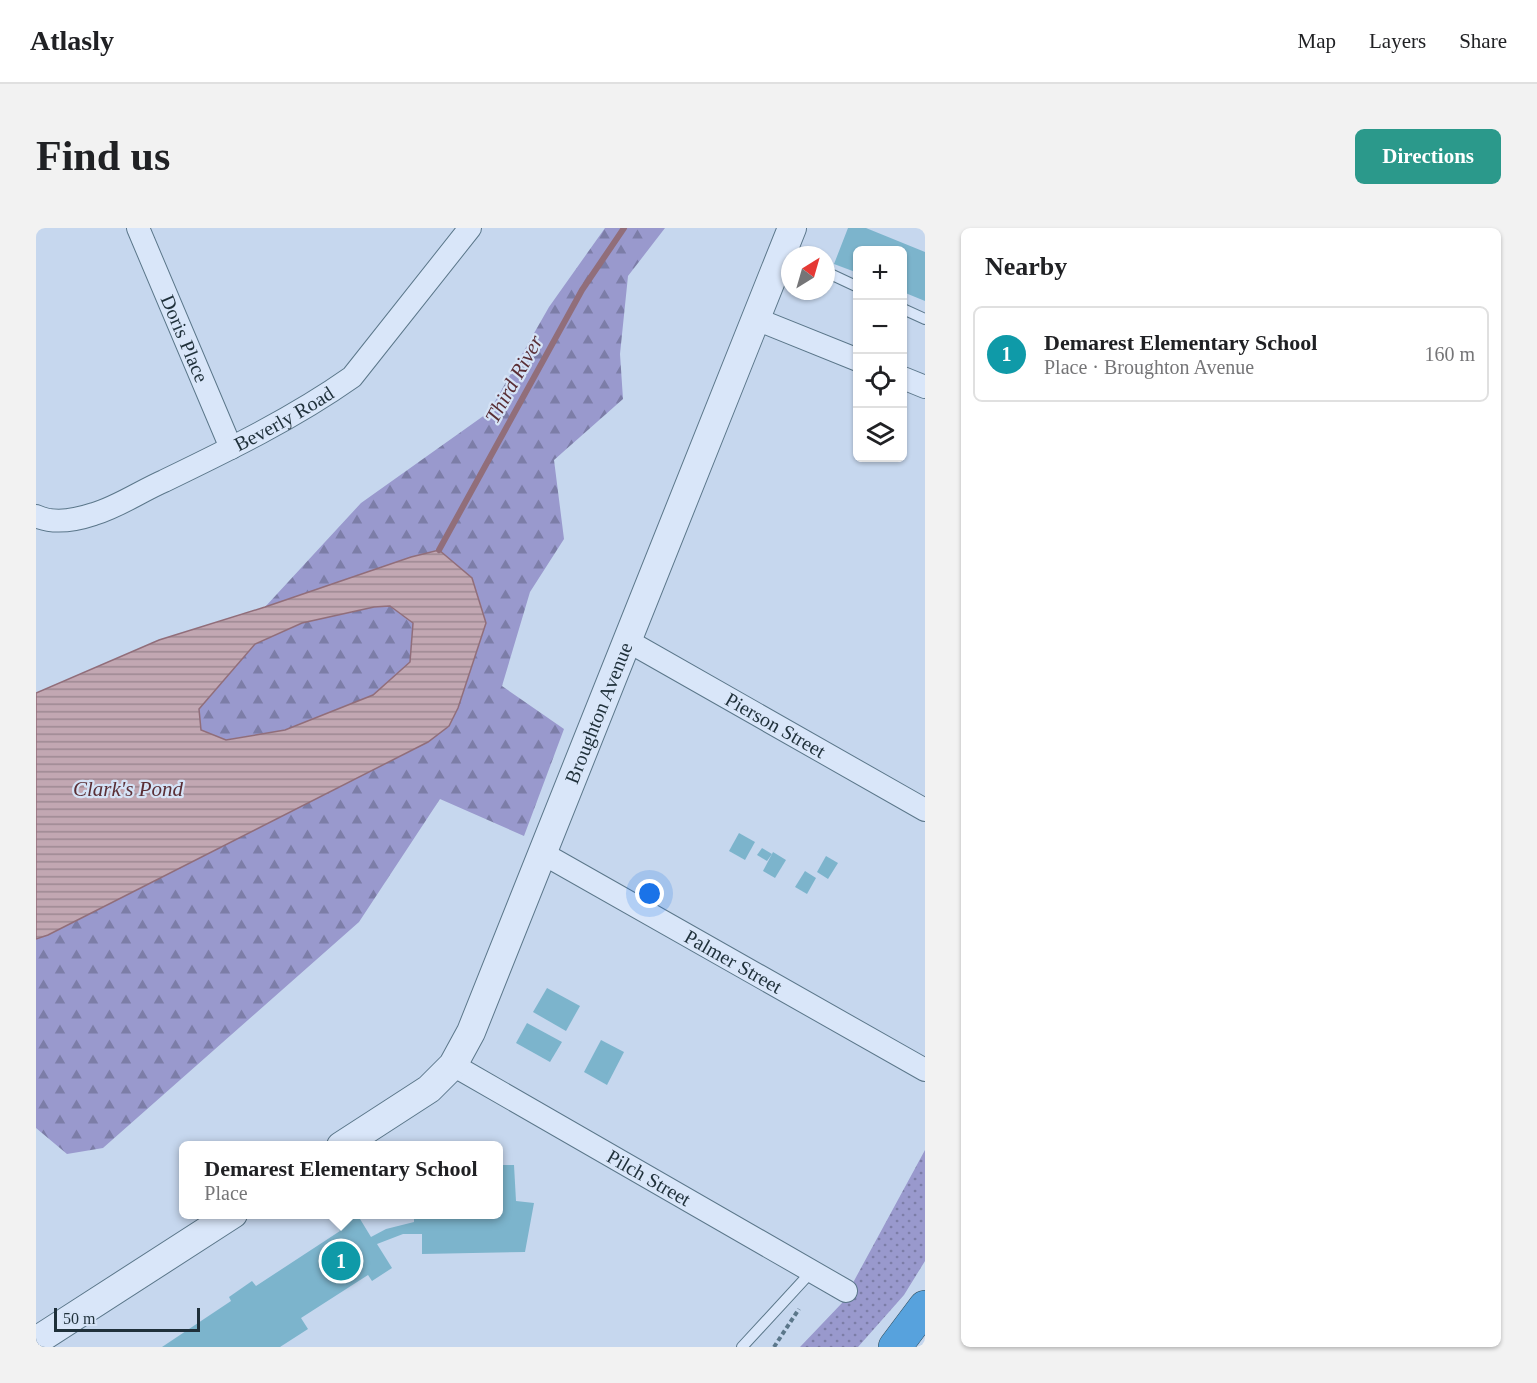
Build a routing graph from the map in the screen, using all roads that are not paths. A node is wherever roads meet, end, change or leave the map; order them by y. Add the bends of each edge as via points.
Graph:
1 (138, 228) edge
2 (470, 228) edge
3 (788, 245) edge
4 (835, 276) edge
5 (853, 285) edge
6 (907, 311) edge
7 (756, 319) junction
8 (925, 319) edge
9 (853, 358) edge
10 (907, 380) edge
11 (925, 387) edge
12 (231, 448) junction
13 (36, 516) edge
14 (626, 640) junction
15 (925, 810) edge
16 (542, 853) junction
17 (453, 1065) junction
18 (925, 1070) edge
19 (349, 1141) edge
20 (228, 1219) edge
21 (812, 1271) junction
22 (846, 1291) dead end
23 (925, 1307) edge
24 (37, 1338) edge
25 (742, 1347) edge
26 (895, 1347) edge

1 - 12 street, Doris Place
2 - 12 street, Beverly Road via 352,377
3 - 7 street, Broughton Avenue
4 - 5 lane
6 - 8 lane
7 - 9 street
7 - 14 street, Broughton Avenue
10 - 11 street
12 - 13 street, Beverly Road via 95,514 63,520
14 - 15 street, Pierson Street
14 - 16 street, Broughton Avenue
16 - 17 street, Broughton Avenue via 471,1032
16 - 18 street, Palmer Street
17 - 19 street, Broughton Avenue via 429,1089
17 - 21 street, Pilch Street
20 - 24 street
21 - 22 street, Pilch Street
21 - 25 lane
23 - 26 highway

